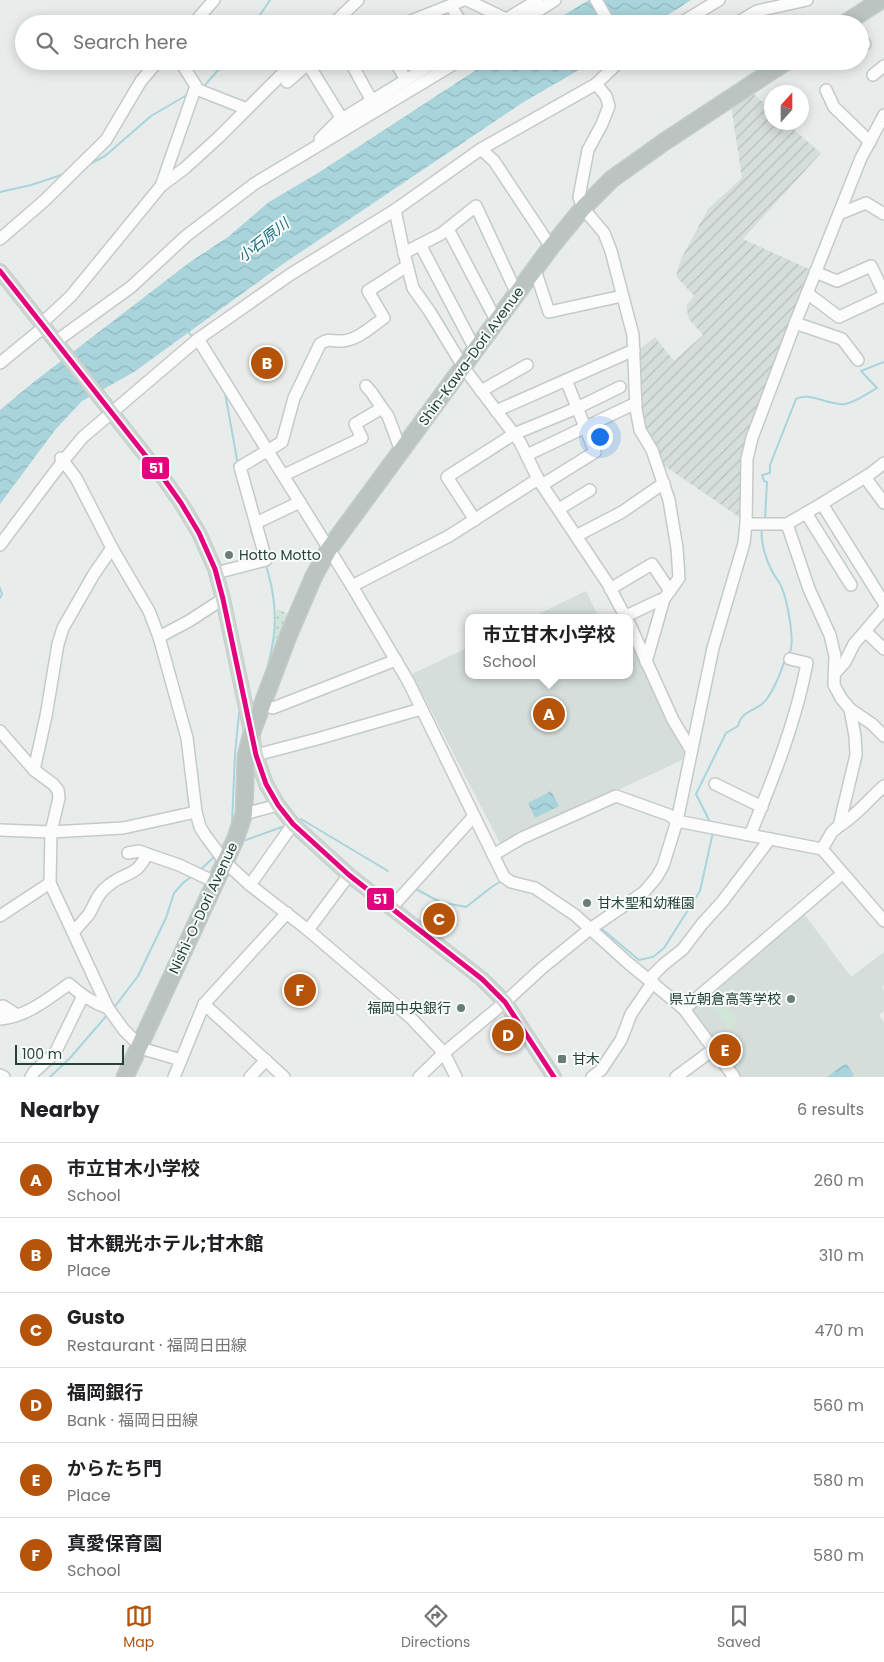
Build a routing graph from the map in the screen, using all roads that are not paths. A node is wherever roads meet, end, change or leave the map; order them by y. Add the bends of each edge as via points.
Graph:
1 (214, 0) edge
2 (358, 0) edge
3 (465, 0) edge
4 (555, 0) edge
5 (596, 0) edge
6 (719, 0) edge
7 (807, 0) edge
8 (879, 0) edge
9 (533, 1) edge
10 (450, 6) junction
11 (201, 15) edge
12 (342, 15) edge
13 (435, 15) edge
14 (456, 15) edge
15 (490, 15) edge
16 (512, 15) edge
17 (532, 15) edge
18 (605, 15) edge
19 (694, 15) edge
20 (750, 15) edge
21 (859, 15) edge
22 (884, 66) edge
23 (150, 70) edge
24 (186, 70) edge
25 (286, 70) edge
26 (301, 70) edge
27 (313, 70) edge
28 (355, 70) edge
29 (400, 70) edge
30 (417, 70) edge
31 (443, 70) edge
32 (611, 70) edge
33 (773, 70) edge
34 (873, 75) dead end
35 (406, 80) junction
36 (288, 82) dead end
37 (596, 84) junction
38 (196, 88) junction
39 (826, 90) dead end
40 (372, 101) junction
41 (247, 109) junction
42 (884, 115) edge
43 (342, 119) junction
44 (870, 142) junction
45 (482, 149) junction
46 (309, 151) junction
47 (161, 186) junction
48 (583, 208) junction
49 (395, 210) junction
50 (838, 214) junction
51 (884, 214) edge
52 (448, 229) junction
53 (0, 239) edge
54 (422, 245) junction
55 (551, 247) junction
56 (404, 253) junction
57 (407, 266) junction
58 (535, 270) junction
59 (0, 271) edge
60 (815, 272) junction
61 (807, 293) junction
62 (517, 294) junction
63 (884, 294) edge
64 (622, 296) junction
65 (497, 322) junction
66 (795, 323) junction
67 (43, 325) junction
68 (198, 339) junction
69 (57, 344) junction
70 (634, 350) junction
71 (476, 351) junction
72 (858, 360) dead end
73 (0, 363) edge
74 (527, 365) dead end
75 (464, 368) junction
76 (566, 380) junction
77 (366, 386) dead end
78 (620, 387) dead end
79 (481, 391) junction
80 (636, 403) junction
81 (382, 408) junction
82 (577, 408) junction
83 (108, 409) junction
84 (496, 411) junction
85 (585, 427) junction
86 (514, 434) junction
87 (268, 450) junction
88 (401, 451) junction
89 (527, 456) junction
90 (62, 459) junction
91 (884, 463) edge
92 (284, 475) junction
93 (865, 477) junction
94 (540, 482) junction
95 (664, 483) junction
96 (590, 490) dead end
97 (300, 502) junction
98 (884, 503) edge
99 (822, 504) junction
100 (558, 509) junction
101 (806, 513) junction
102 (475, 520) junction
103 (256, 523) junction
104 (746, 524) junction
105 (787, 524) junction
106 (576, 536) junction
107 (0, 545) edge
108 (112, 548) junction
109 (329, 549) junction
110 (216, 573) junction
111 (851, 585) dead end
112 (352, 586) junction
113 (610, 589) junction
114 (667, 595) junction
115 (223, 600) junction
116 (884, 603) edge
117 (884, 609) edge
118 (624, 614) edge
119 (633, 616) edge
120 (866, 632) junction
121 (633, 633) edge
122 (159, 637) junction
123 (884, 649) edge
124 (790, 659) dead end
125 (396, 660) junction
126 (646, 662) junction
127 (835, 673) junction
128 (263, 705) junction
129 (421, 709) junction
130 (850, 709) junction
131 (0, 731) edge
132 (252, 732) junction
133 (884, 736) edge
134 (691, 750) junction
135 (256, 755) junction
136 (34, 770) junction
137 (715, 784) dead end
138 (884, 786) edge
139 (278, 805) junction
140 (762, 807) junction
141 (196, 812) junction
142 (244, 814) junction
143 (474, 816) junction
144 (677, 821) junction
145 (293, 824) junction
146 (839, 826) junction
147 (0, 830) edge
148 (51, 832) junction
149 (750, 835) junction
150 (770, 839) junction
151 (822, 849) junction
152 (128, 853) dead end
153 (147, 854) junction
154 (493, 855) junction
155 (225, 862) junction
156 (349, 874) junction
157 (842, 874) junction
158 (215, 882) junction
159 (50, 883) junction
160 (250, 885) junction
161 (392, 907) junction
162 (287, 913) junction
163 (0, 916) edge
164 (884, 921) edge
165 (590, 929) junction
166 (308, 930) junction
167 (73, 932) junction
168 (651, 981) junction
169 (83, 996) junction
170 (505, 1002) junction
171 (204, 1004) junction
172 (684, 1009) junction
173 (0, 1010) edge
174 (110, 1010) junction
175 (17, 1015) junction
176 (0, 1019) edge
177 (139, 1045) junction
178 (714, 1049) junction
179 (444, 1053) junction
180 (181, 1060) junction
181 (266, 1060) junction
182 (0, 1075) edge
183 (551, 1076) edge
184 (4, 1077) edge
185 (31, 1077) edge
186 (125, 1077) edge
187 (174, 1077) edge
188 (250, 1077) edge
189 (284, 1077) edge
190 (419, 1077) edge
191 (456, 1077) edge
192 (592, 1077) edge
193 (676, 1077) edge
194 (734, 1077) edge

1 - 11 street
2 - 12 street
3 - 10 street
3 - 15 street
4 - 17 street
5 - 18 street
6 - 19 street
7 - 20 street
8 - 21 highway
9 - 16 street
10 - 13 street
10 - 14 street
22 - 34 street
23 - 53 street via 106,140
24 - 38 street
25 - 41 street
26 - 36 street
27 - 43 street
28 - 40 street
29 - 35 street
30 - 35 street
31 - 46 street
32 - 37 street
33 - 48 highway, Shin-Kawa-Dori Avenue via 612,179
35 - 40 street
37 - 45 street
37 - 48 street via 606,96 609,106 588,150 578,197
38 - 41 street
38 - 47 street
39 - 44 street via 834,107
40 - 43 street
41 - 47 street via 186,168
42 - 44 street
43 - 46 street
44 - 50 street
45 - 49 street
45 - 55 street via 494,161
46 - 69 street via 254,184 186,236 131,287
47 - 67 street via 71,296
48 - 55 highway, Shin-Kawa-Dori Avenue
48 - 64 street via 604,233
49 - 56 street
49 - 68 street via 291,274
50 - 51 street via 866,203
50 - 60 street
52 - 54 street
52 - 62 street via 476,206
52 - 65 street
54 - 56 street
54 - 71 street
55 - 58 highway, Shin-Kawa-Dori Avenue
56 - 57 street
57 - 75 street via 414,288
57 - 87 street via 368,291 384,318 354,338 326,340 320,344 294,398 282,442
58 - 62 highway, Shin-Kawa-Dori Avenue
58 - 64 street via 549,312
59 - 67 main road
60 - 61 street
60 - 63 street via 837,281 872,266
61 - 63 street via 839,317
61 - 66 street
62 - 65 highway, Shin-Kawa-Dori Avenue
64 - 70 street
65 - 71 highway, Shin-Kawa-Dori Avenue
66 - 72 street via 844,334
66 - 104 street via 752,438 747,459
67 - 69 main road
67 - 73 street
68 - 83 street
68 - 87 street
69 - 83 main road
70 - 76 street
70 - 80 street
71 - 75 highway, Shin-Kawa-Dori Avenue
74 - 79 street
75 - 79 street
75 - 88 highway, Shin-Kawa-Dori Avenue
76 - 82 street
76 - 84 street
77 - 81 street
78 - 82 street
79 - 84 street
80 - 85 street
80 - 95 street via 640,430 652,450
81 - 88 street
81 - 92 street via 355,424 362,438
82 - 85 street
82 - 86 street
83 - 90 street
83 - 110 main road via 181,503 199,533
84 - 86 street
85 - 89 street
85 - 94 street via 595,452
86 - 89 street
86 - 102 street via 447,477
87 - 92 street
87 - 103 street via 240,466
88 - 109 highway, Shin-Kawa-Dori Avenue
89 - 94 street
90 - 107 street
90 - 108 street via 76,478
91 - 93 street
92 - 97 street
93 - 98 street
93 - 99 street
94 - 100 street
94 - 102 street
95 - 106 street via 622,512
95 - 114 street via 674,524 679,578
96 - 100 street via 574,494
97 - 103 street
97 - 109 street
99 - 101 street
99 - 116 street
100 - 106 street
101 - 105 street
101 - 111 street
102 - 112 street
103 - 110 street via 266,560
104 - 105 street
104 - 134 street via 744,543 712,648
105 - 127 street via 809,589 830,635
106 - 113 street
108 - 122 street via 149,611
108 - 136 street via 63,628
109 - 112 street
109 - 128 highway, Shin-Kawa-Dori Avenue via 310,584
110 - 115 main road
112 - 125 street
113 - 114 street via 652,564
113 - 118 street
114 - 119 street
114 - 126 street
115 - 122 street
115 - 132 main road
117 - 120 street
120 - 123 street
120 - 127 street
121 - 126 street
122 - 141 street via 187,738
124 - 140 street via 807,662 802,689
125 - 128 street via 273,708
125 - 129 street
126 - 134 street
127 - 130 street via 834,685
128 - 132 highway, Shin-Kawa-Dori Avenue
129 - 135 street
129 - 143 street
130 - 133 street
130 - 146 street via 856,755
131 - 136 street
132 - 135 main road
132 - 142 highway, Nishi-O-Dori Avenue via 246,756
134 - 144 street
135 - 139 main road via 266,784
136 - 148 street via 58,790
137 - 140 street
138 - 146 street via 850,820
139 - 142 street
139 - 145 main road
140 - 149 street
141 - 148 street via 123,828
141 - 155 street via 200,827
142 - 155 highway, Nishi-O-Dori Avenue
143 - 154 street
143 - 161 street
144 - 149 street
144 - 154 street via 669,815 616,796 522,838
144 - 165 street via 656,878 644,892
145 - 156 main road
145 - 160 street
146 - 151 street
147 - 148 street
148 - 159 street
149 - 150 street
150 - 151 street
150 - 168 street via 722,902
151 - 157 street
152 - 153 street via 139,851
153 - 158 street
153 - 167 street via 136,872 120,878 96,896 89,912
154 - 165 street via 504,877 535,888
155 - 158 highway, Nishi-O-Dori Avenue
155 - 160 street
156 - 161 main road
156 - 166 street
157 - 164 street
157 - 172 street
158 - 177 highway, Nishi-O-Dori Avenue
159 - 163 street
159 - 167 street
160 - 162 street
161 - 170 main road via 482,979
162 - 166 street
162 - 171 street
165 - 168 street
165 - 170 street
166 - 179 street via 410,1017
167 - 174 street
168 - 172 street
168 - 192 street via 620,1040 601,1070
169 - 174 street
169 - 175 street via 69,984 32,1009
169 - 185 street via 55,1053
170 - 179 street
170 - 183 main road
171 - 180 street
171 - 181 street
172 - 178 street
173 - 175 street via 3,1006
174 - 177 street
175 - 176 street
177 - 180 street
177 - 186 highway, Nishi-O-Dori Avenue
178 - 193 street
178 - 194 street
179 - 190 street
179 - 191 street
180 - 187 street
181 - 188 street
181 - 189 street
182 - 184 street

